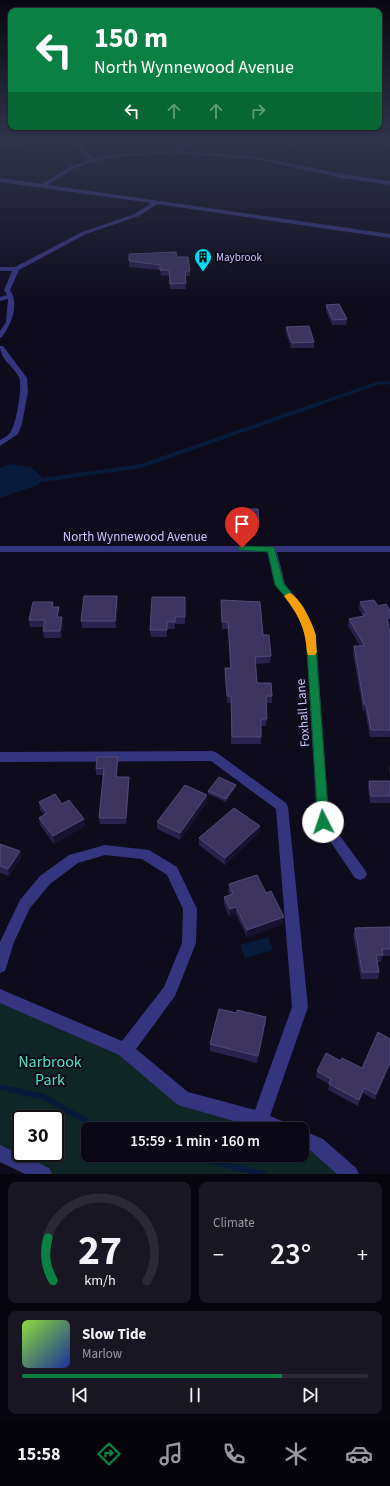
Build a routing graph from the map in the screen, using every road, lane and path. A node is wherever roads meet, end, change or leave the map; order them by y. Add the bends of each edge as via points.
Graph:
1 (105, 195) edge
2 (155, 202) junction
3 (390, 236) edge
4 (0, 269) edge
5 (16, 269) junction
6 (11, 296) junction
7 (0, 299) edge
8 (0, 336) edge
9 (0, 348) edge
10 (0, 444) edge
11 (0, 549) edge
12 (271, 549) junction
13 (390, 549) edge
14 (0, 757) edge
15 (360, 874) dead end
16 (0, 966) edge
17 (0, 996) edge
18 (126, 1050) junction
19 (260, 1120) junction
20 (265, 1122) edge
21 (309, 1141) edge
22 (0, 1154) edge
23 (43, 1174) edge
24 (350, 1174) edge

1 - 2 street
2 - 3 street
2 - 5 street via 137,215 84,233
4 - 5 street
5 - 6 street via 7,290
6 - 7 street
6 - 8 street via 9,322
9 - 10 street via 23,378 24,392 14,434
11 - 12 street, North Wynnewood Avenue
12 - 13 street, North Wynnewood Avenue
12 - 15 street, Foxhall Lane via 280,585 299,607 311,635 323,822
14 - 19 street via 213,756 282,807 300,1008
16 - 18 street via 7,942 25,904 45,880 74,858 105,850 144,854 172,871 190,909 189,943 170,991
17 - 18 street
18 - 19 street via 184,1099
19 - 20 street
21 - 24 street via 317,1144
22 - 23 street

